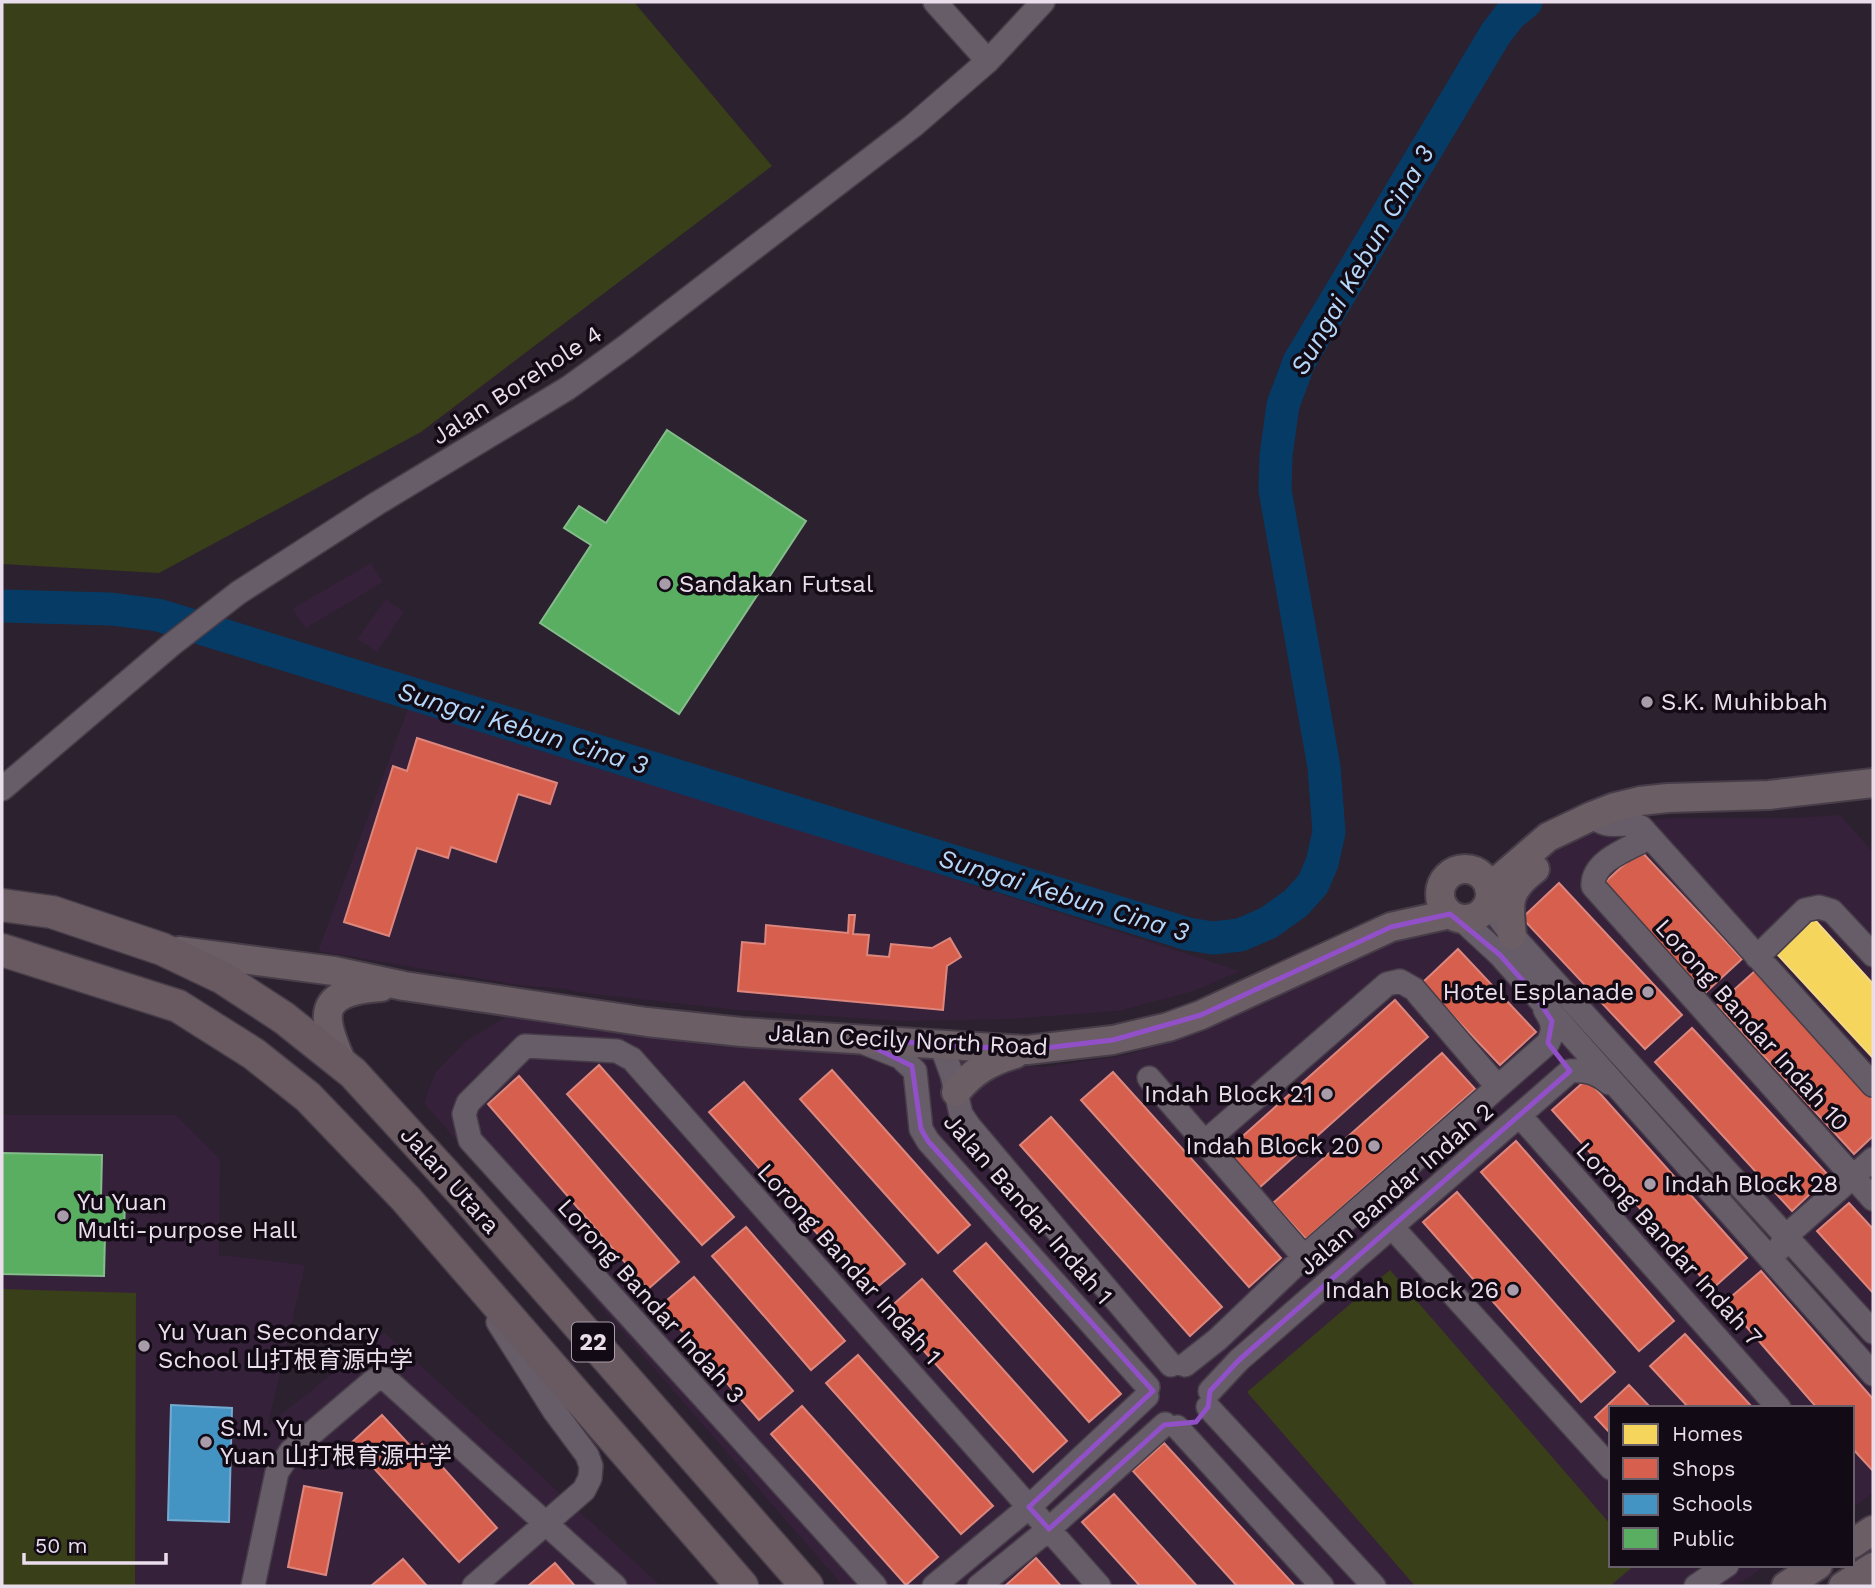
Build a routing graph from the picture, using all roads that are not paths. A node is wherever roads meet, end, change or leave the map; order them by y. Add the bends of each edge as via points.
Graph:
1 (934, 2) edge
2 (1043, 2) edge
3 (988, 61) junction
4 (1873, 783) edge
5 (2, 789) edge
6 (1585, 818) junction
7 (1650, 837) junction
8 (1484, 888) junction
9 (2, 905) edge
10 (1450, 909) junction
11 (1512, 935) junction
12 (162, 949) junction
13 (2, 950) edge
14 (1873, 956) edge
15 (1757, 957) junction
16 (404, 986) junction
17 (1533, 992) junction
18 (857, 1039) junction
19 (1548, 1043) junction
20 (941, 1045) junction
21 (525, 1046) joint
22 (1027, 1050) junction
23 (343, 1065) junction
24 (1570, 1071) junction
25 (1149, 1078) dead end
26 (917, 1079) junction
27 (954, 1083) junction
28 (1873, 1085) edge
29 (1497, 1086) junction
30 (1625, 1095) junction
31 (1520, 1116) junction
32 (1206, 1141) junction
33 (1873, 1159) edge
34 (1853, 1177) junction
35 (1873, 1199) edge
36 (1392, 1227) junction
37 (1786, 1236) junction
38 (1304, 1257) junction
39 (457, 1258) junction
40 (1873, 1332) edge
41 (1178, 1365) junction
42 (1873, 1368) edge
43 (1873, 1374) edge
44 (1148, 1391) junction
45 (1209, 1399) junction
46 (1777, 1406) edge
47 (1171, 1425) junction
48 (1609, 1466) edge
49 (1028, 1507) junction
50 (546, 1524) junction
51 (1049, 1530) junction
52 (1873, 1531) edge
53 (1854, 1543) edge
54 (1815, 1567) edge
55 (1873, 1567) edge
56 (253, 1586) edge
57 (474, 1586) edge
58 (615, 1586) edge
59 (743, 1586) edge
60 (807, 1586) edge
61 (875, 1586) edge
62 (934, 1586) edge
63 (979, 1586) edge
64 (1099, 1586) edge
65 (1322, 1586) edge
66 (1374, 1586) edge
67 (1786, 1586) edge
68 (1843, 1586) edge

1 - 3 street
2 - 3 street, Jalan Borehole 4
3 - 5 street, Jalan Borehole 4 via 913,126 568,387 238,593
4 - 6 main road via 1769,795 1640,801
6 - 7 street via 1608,826 1634,824
6 - 8 main road via 1542,841
6 - 11 main road via 1515,887 1510,897
7 - 15 street
7 - 34 street, Lorong Bandar Indah 10 via 1599,867 1593,886
8 - 10 main road, Jalan Cecily North Road via 1477,916
8 - 10 main road via 1459,870 1451,873 1441,886
8 - 11 street
9 - 12 highway, Jalan Utara / 22 via 52,912
10 - 17 street
10 - 22 main road, Jalan Cecily North Road via 1399,917 1391,927 1201,1016 1114,1040
11 - 37 street
12 - 16 main road, Jalan Cecily North Road via 323,969
12 - 23 highway, Jalan Utara / 22 via 234,985
13 - 39 highway, Jalan Utara / 22 via 178,1006 254,1054 326,1115
14 - 15 street via 1832,911 1819,907 1805,909
15 - 28 street
16 - 18 main road, Jalan Cecily North Road via 647,1021
16 - 23 main road, Jalan Cecily North Road via 357,989 335,998 326,1020
17 - 19 street via 1552,1021
17 - 30 street
18 - 20 main road, Jalan Cecily North Road
18 - 26 street via 907,1061
19 - 24 street
19 - 29 street, Jalan Bandar Indah 2
20 - 22 main road, Jalan Cecily North Road
20 - 27 street, Jalan Bandar Indah 1
21 - 49 street, Lorong Bandar Indah 1 via 617,1051 632,1059
21 - 61 street, Lorong Bandar Indah 3 via 468,1102 464,1114 470,1140
22 - 27 main road via 984,1065
23 - 60 highway, Jalan Utara / 22 via 478,1210
24 - 30 street via 1598,1074
24 - 31 street, Jalan Bandar Indah 2
25 - 32 street
26 - 27 street
26 - 44 street, Jalan Bandar Indah 1 via 921,1129 928,1141
27 - 41 street, Jalan Bandar Indah 1 via 961,1114 969,1126
29 - 32 street via 1414,989 1400,981 1387,984
29 - 38 street, Jalan Bandar Indah 2
30 - 43 street
31 - 36 street, Jalan Bandar Indah 2
31 - 46 street, Lorong Bandar Indah 7
32 - 38 street
33 - 34 street
34 - 35 street, Lorong Bandar Indah 10
34 - 37 street
36 - 45 street, Jalan Bandar Indah 2 via 1239,1360
36 - 48 street
37 - 40 street
37 - 42 street via 1780,1244 1782,1257 1856,1339
38 - 41 street, Jalan Bandar Indah 2 via 1218,1339
39 - 50 street via 591,1466 584,1490
39 - 59 highway, Jalan Utara / 22
41 - 44 street via 1160,1370
41 - 45 street via 1202,1374
44 - 47 street via 1152,1412
44 - 49 street
45 - 47 street via 1196,1422
45 - 66 street
47 - 51 street
47 - 65 street
49 - 51 street, Lorong Bandar Indah 1
49 - 62 street
50 - 56 street via 387,1380 379,1378 282,1462
50 - 57 street
50 - 58 street
51 - 63 street
51 - 64 street, Lorong Bandar Indah 1
52 - 53 main road
54 - 67 main road
55 - 68 main road

